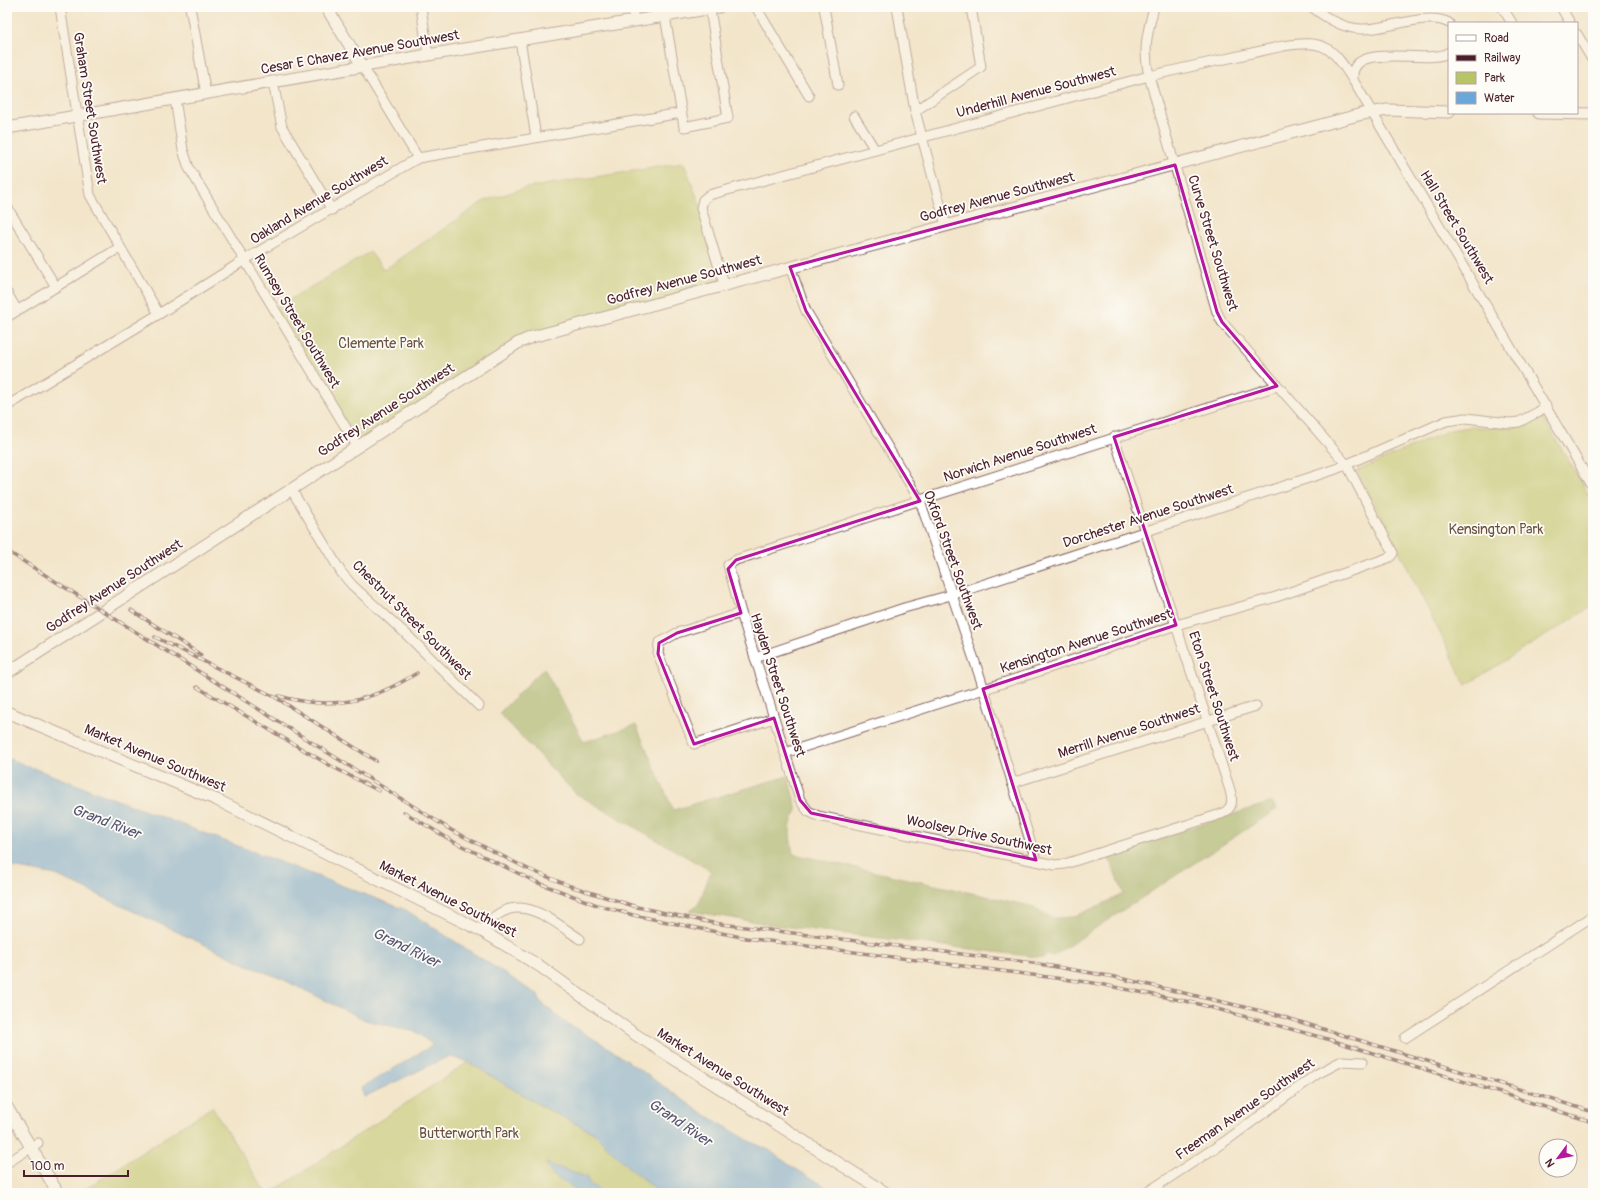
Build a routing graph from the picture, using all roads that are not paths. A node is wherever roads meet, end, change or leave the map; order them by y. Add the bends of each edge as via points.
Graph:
1 (60, 7) edge
2 (190, 7) edge
3 (326, 7) edge
4 (421, 7) edge
5 (632, 7) edge
6 (756, 7) edge
7 (824, 7) edge
8 (897, 7) edge
9 (971, 7) edge
10 (1154, 7) edge
11 (1312, 7) edge
12 (1502, 7) edge
13 (1561, 7) edge
14 (714, 8) edge
15 (665, 16) junction
16 (634, 21) junction
17 (1448, 22) edge
18 (1511, 22) edge
19 (1569, 22) edge
20 (1578, 36) edge
21 (520, 40) junction
22 (1448, 52) edge
23 (428, 55) junction
24 (1593, 61) edge
25 (363, 67) junction
26 (1149, 76) junction
27 (1353, 80) junction
28 (273, 82) junction
29 (838, 85) dead end
30 (206, 94) junction
31 (809, 96) dead end
32 (175, 99) junction
33 (915, 111) junction
34 (1372, 112) junction
35 (1448, 112) edge
36 (681, 114) junction
37 (1578, 114) edge
38 (1593, 114) edge
39 (77, 116) junction
40 (854, 116) dead end
41 (7, 128) edge
42 (536, 137) junction
43 (922, 138) junction
44 (875, 150) junction
45 (418, 158) junction
46 (1175, 165) junction
47 (7, 207) edge
48 (332, 210) junction
49 (946, 226) junction
50 (119, 248) junction
51 (244, 260) junction
52 (790, 267) junction
53 (724, 284) junction
54 (56, 287) junction
55 (7, 293) edge
56 (17, 310) junction
57 (159, 314) junction
58 (7, 317) edge
59 (1277, 386) junction
60 (7, 406) edge
61 (1546, 406) junction
62 (1114, 437) junction
63 (357, 446) junction
64 (1347, 465) junction
65 (1593, 487) edge
66 (291, 490) junction
67 (920, 501) junction
68 (1145, 531) junction
69 (1393, 553) joint
70 (728, 565) joint
71 (951, 595) junction
72 (741, 613) junction
73 (1176, 626) junction
74 (755, 658) junction
75 (7, 673) edge
76 (983, 689) junction
77 (479, 706) dead end
78 (1256, 706) dead end
79 (7, 712) edge
80 (774, 718) junction
81 (1208, 720) junction
82 (785, 753) junction
83 (1012, 783) junction
84 (1232, 804) joint
85 (808, 811) joint
86 (1036, 860) junction
87 (1593, 916) edge
88 (482, 931) junction
89 (580, 939) dead end
90 (1405, 1038) dead end
91 (1363, 1062) dead end
92 (7, 1107) edge
93 (34, 1146) junction
94 (7, 1163) edge
95 (58, 1193) edge
96 (886, 1193) edge
97 (1146, 1193) edge

1 - 39 street, Graham Street Southwest
2 - 30 street
3 - 25 main road
4 - 23 street
5 - 16 street
6 - 31 street
7 - 29 street
8 - 33 street
9 - 33 street via 981,66
10 - 26 street, Curve Street Southwest via 1146,37 1145,56
11 - 17 street via 1341,25 1365,29 1435,18
12 - 18 street
13 - 19 street
14 - 15 main road, Cesar E Chavez Avenue Southwest
14 - 36 street via 728,118 684,127
15 - 16 main road, Cesar E Chavez Avenue Southwest
15 - 36 street
16 - 21 main road, Cesar E Chavez Avenue Southwest
20 - 24 street
21 - 23 main road, Cesar E Chavez Avenue Southwest
21 - 42 street
22 - 27 street via 1439,57 1412,55 1366,59 1356,65 1352,74
23 - 25 main road, Cesar E Chavez Avenue Southwest
25 - 28 main road, Cesar E Chavez Avenue Southwest
25 - 45 street
26 - 27 street, Underhill Avenue Southwest via 1196,64 1305,43 1319,44 1331,51 1345,66
26 - 43 street, Underhill Avenue Southwest
26 - 46 street, Curve Street Southwest
27 - 34 street, Hall Street Southwest
28 - 30 main road, Cesar E Chavez Avenue Southwest
28 - 48 street via 282,127
30 - 32 main road, Cesar E Chavez Avenue Southwest
32 - 39 main road, Cesar E Chavez Avenue Southwest
32 - 51 street, Rumsey Street Southwest via 183,150 189,168
33 - 43 street
34 - 35 main road, Godfrey Avenue Southwest
34 - 46 main road, Godfrey Avenue Southwest
34 - 61 street, Hall Street Southwest
36 - 42 street, Oakland Avenue Southwest
37 - 38 main road
39 - 41 main road, Cesar E Chavez Avenue Southwest
39 - 50 street, Graham Street Southwest via 90,195
40 - 44 street
42 - 45 street, Oakland Avenue Southwest
43 - 44 street, Underhill Avenue Southwest
43 - 49 street
44 - 53 street, Underhill Avenue Southwest via 705,197 701,208
45 - 48 street, Oakland Avenue Southwest
46 - 49 main road, Godfrey Avenue Southwest
46 - 59 street, Curve Street Southwest via 1217,312 1222,322
47 - 54 street
48 - 51 street, Oakland Avenue Southwest
49 - 52 main road, Godfrey Avenue Southwest
50 - 54 street
50 - 57 street, Graham Street Southwest
51 - 57 street, Oakland Avenue Southwest
51 - 63 street, Rumsey Street Southwest
52 - 53 main road, Godfrey Avenue Southwest
52 - 67 street, Oxford Street Southwest via 806,311
53 - 63 main road, Godfrey Avenue Southwest via 526,339
54 - 56 street
55 - 56 street
56 - 58 street
57 - 60 street, Oakland Avenue Southwest
59 - 62 street, Norwich Avenue Southwest
59 - 64 street, Curve Street Southwest
61 - 64 street, Dorchester Avenue Southwest via 1519,422 1466,418 1446,421
61 - 65 street, Hall Street Southwest
62 - 67 street, Norwich Avenue Southwest
62 - 68 street, Eton Street Southwest
63 - 66 main road, Godfrey Avenue Southwest
64 - 68 street, Dorchester Avenue Southwest
64 - 69 street, Curve Street Southwest
66 - 75 main road, Godfrey Avenue Southwest
66 - 77 street, Chestnut Street Southwest via 341,572 352,585
67 - 70 street, Norwich Avenue Southwest via 736,560
67 - 71 street, Oxford Street Southwest
68 - 71 street, Dorchester Avenue Southwest
68 - 73 street, Eton Street Southwest
69 - 73 street, Kensington Avenue Southwest via 1390,557 1276,597
70 - 72 street, Hayden Street Southwest
71 - 74 street, Dorchester Avenue Southwest via 904,608
71 - 76 street, Oxford Street Southwest
72 - 74 street, Hayden Street Southwest
72 - 80 street via 677,634 659,643 658,654 694,744
73 - 76 street, Kensington Avenue Southwest
73 - 81 street, Eton Street Southwest
74 - 80 street, Hayden Street Southwest
76 - 82 street, Kensington Avenue Southwest
76 - 83 street, Oxford Street Southwest
78 - 81 street, Merrill Avenue Southwest
79 - 88 main road, Market Avenue Southwest via 217,800
80 - 82 street, Hayden Street Southwest
81 - 83 street, Merrill Avenue Southwest
81 - 84 street, Eton Street Southwest
82 - 85 street, Hayden Street Southwest via 800,800
83 - 86 street, Oxford Street Southwest
84 - 86 street, Woolsey Drive Southwest via 1227,812 1065,864 1055,865
85 - 86 street, Woolsey Drive Southwest via 818,816
87 - 90 street
88 - 89 street via 496,915 513,908 524,908 545,916
88 - 96 main road, Market Avenue Southwest via 541,967 638,1037
91 - 97 street, Freeman Avenue Southwest via 1342,1061 1317,1074 1227,1140
92 - 93 main road
93 - 94 street
93 - 95 main road

